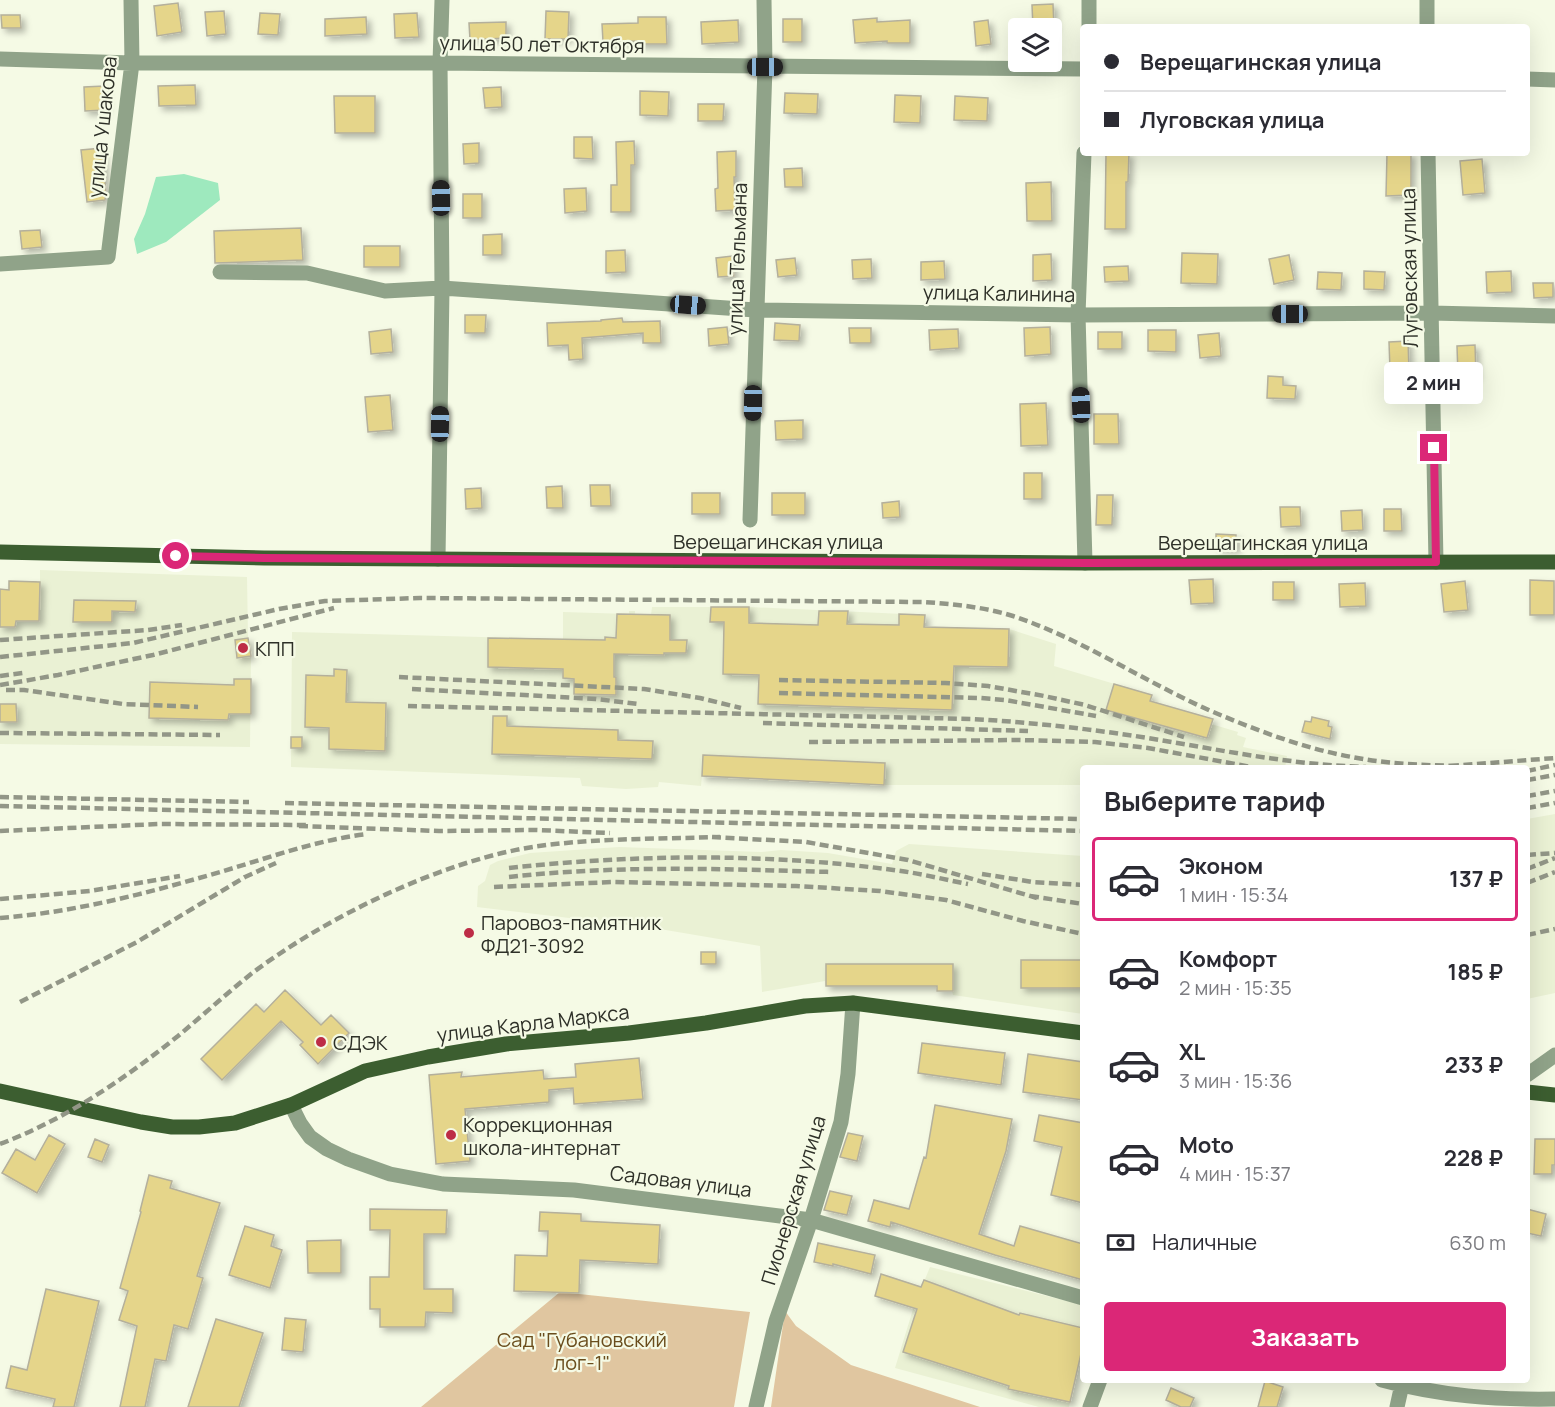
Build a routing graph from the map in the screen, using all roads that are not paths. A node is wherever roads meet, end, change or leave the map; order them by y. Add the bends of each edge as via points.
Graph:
1 (131, 0) edge
2 (442, 0) edge
3 (764, 0) edge
4 (1089, 0) edge
5 (1427, 0) edge
6 (1089, 24) edge
7 (1427, 24) edge
8 (0, 59) edge
9 (132, 63) junction
10 (440, 63) junction
11 (765, 67) junction
12 (1080, 69) edge
13 (1530, 80) edge
14 (1555, 80) edge
15 (1084, 156) edge
16 (1428, 156) edge
17 (0, 264) edge
18 (220, 272) dead end
19 (442, 288) junction
20 (755, 310) junction
21 (1431, 313) junction
22 (1078, 315) junction
23 (1555, 316) edge
24 (750, 520) dead end
25 (0, 552) edge
26 (438, 560) junction
27 (1436, 562) junction
28 (1555, 562) edge
29 (1086, 563) junction
30 (853, 1003) junction
31 (1080, 1033) edge
32 (1555, 1055) edge
33 (1530, 1073) edge
34 (0, 1091) edge
35 (1530, 1092) edge
36 (1555, 1095) edge
37 (291, 1105) junction
38 (811, 1220) junction
39 (1080, 1297) edge
40 (1099, 1383) edge
41 (1402, 1383) edge
42 (1555, 1399) edge
43 (756, 1407) edge
44 (1090, 1407) edge
45 (1398, 1407) edge

1 - 9 street, улица Ушакова
2 - 10 street
3 - 11 street, улица Тельмана
4 - 6 street
5 - 7 street
8 - 9 street, улица 50 лет Октября
9 - 10 street, улица 50 лет Октября
9 - 17 street, улица Ушакова via 108,257
10 - 11 street, улица 50 лет Октября
10 - 19 street
11 - 12 street, улица 50 лет Октября
11 - 20 street, улица Тельмана
13 - 14 street
15 - 22 street
16 - 21 street, Луговская улица
18 - 19 street, улица Калинина via 307,273 385,291
19 - 20 street, улица Калинина
19 - 26 street
20 - 22 street, улица Калинина
20 - 24 street, улица Тельмана
21 - 22 street, улица Калинина
21 - 23 street, улица Калинина
21 - 27 street, Луговская улица
22 - 29 street
25 - 26 main road, Верещагинская улица
26 - 29 main road, Верещагинская улица
27 - 28 main road, Верещагинская улица
27 - 29 main road, Верещагинская улица
30 - 31 main road, улица Карла Маркса
30 - 37 main road, улица Карла Маркса via 805,1006 695,1024 506,1044 428,1057 365,1071
30 - 38 street, Пионерская улица via 841,1122
32 - 33 street
34 - 37 main road, улица Карла Маркса via 172,1126 236,1123
35 - 36 main road
37 - 38 street, Садовая улица via 310,1137 327,1149 371,1168 415,1180 573,1190
38 - 39 street, Садовая улица
38 - 43 street, Пионерская улица via 776,1322
40 - 44 street
41 - 42 street via 1441,1394
41 - 45 street

